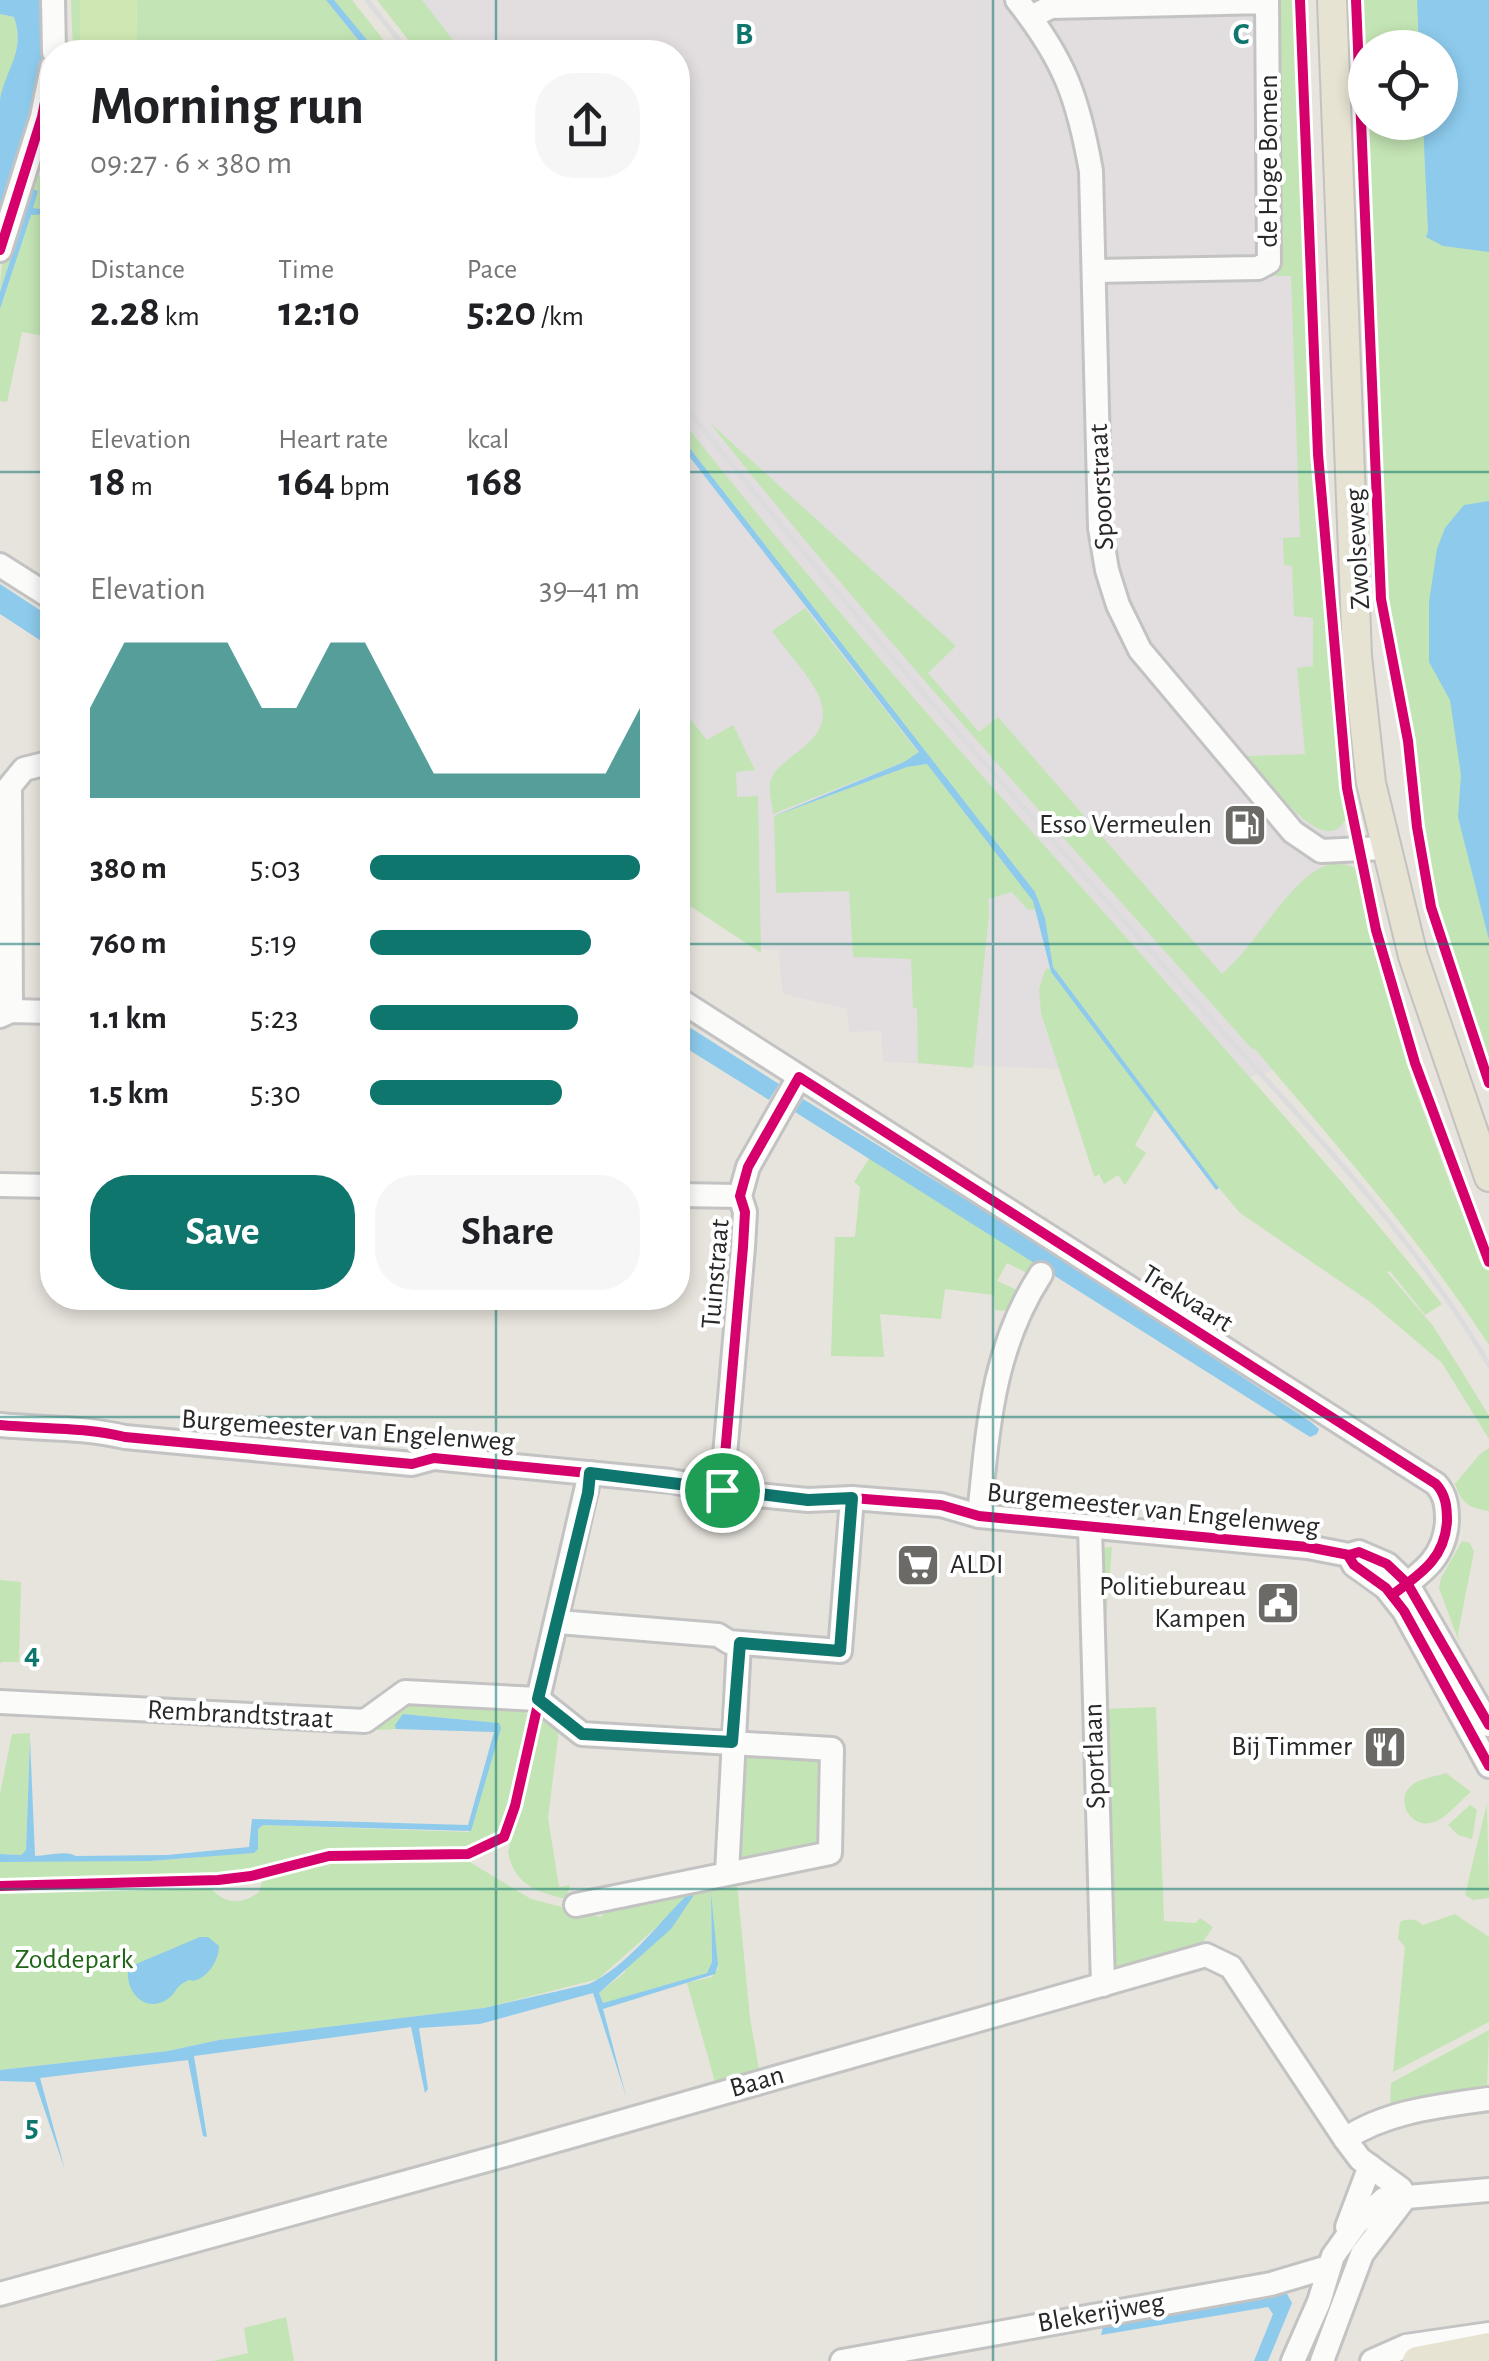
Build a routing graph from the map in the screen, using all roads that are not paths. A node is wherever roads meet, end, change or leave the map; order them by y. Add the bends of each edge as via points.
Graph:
1 (53, 0) edge
2 (1332, 0) edge
3 (1024, 8) edge
4 (54, 40) edge
5 (40, 123) edge
6 (0, 250) edge
7 (1095, 271) junction
8 (0, 565) edge
9 (40, 590) edge
10 (40, 765) edge
11 (1384, 848) junction
12 (690, 1006) edge
13 (40, 1013) edge
14 (6, 1014) edge
15 (799, 1077) junction
16 (1489, 1177) edge
17 (0, 1185) edge
18 (40, 1186) edge
19 (690, 1195) edge
20 (740, 1196) junction
21 (1041, 1274) dead end
22 (0, 1425) edge
23 (590, 1473) junction
24 (722, 1490) junction
25 (852, 1507) junction
26 (980, 1516) junction
27 (1090, 1527) junction
28 (1400, 1589) junction
29 (558, 1622) junction
30 (740, 1643) junction
31 (538, 1699) junction
32 (0, 1702) edge
33 (1489, 1725) edge
34 (732, 1742) junction
35 (1489, 1766) edge
36 (727, 1873) junction
37 (576, 1905) dead end
38 (1103, 1985) junction
39 (1489, 2099) edge
40 (1345, 2140) junction
41 (1370, 2166) junction
42 (1489, 2190) edge
43 (1405, 2198) junction
44 (1343, 2240) junction
45 (1328, 2267) junction
46 (0, 2294) edge
47 (1489, 2334) edge
48 (1489, 2346) edge
49 (1434, 2355) edge
50 (842, 2361) edge
51 (1294, 2361) edge
52 (1322, 2361) edge
53 (1372, 2361) edge

1 - 4 street
2 - 11 main road, Zwolseweg via 1357,656
3 - 7 street, Spoorstraat via 1056,54 1082,117
3 - 7 street, de Hoge Bomen via 1267,2 1270,262 1258,268
5 - 6 street
7 - 11 street, Spoorstraat via 1100,528 1106,570 1140,650 1293,832 1321,850
8 - 9 street
10 - 14 street via 24,770 10,786
11 - 16 main road, Zwolseweg via 1413,956
12 - 15 street, Trekvaart
13 - 14 street
15 - 20 street, Tuinstraat via 748,1167
15 - 28 street, Trekvaart via 1432,1481 1446,1504 1444,1544
17 - 18 street
19 - 20 street
20 - 24 street, Tuinstraat via 744,1247
21 - 26 street via 1000,1358
22 - 23 street, Burgemeester van Engelenweg via 412,1464 434,1458
23 - 24 street, Burgemeester van Engelenweg
23 - 29 street
24 - 25 street, Burgemeester van Engelenweg
25 - 26 street, Burgemeester van Engelenweg via 946,1506
25 - 30 street via 840,1651
26 - 27 street, Burgemeester van Engelenweg
27 - 28 street, Burgemeester van Engelenweg via 1308,1547 1348,1556 1378,1581
27 - 38 street, Sportlaan
28 - 33 street
28 - 35 street via 1404,1610
29 - 30 street via 718,1635
29 - 31 street
30 - 34 street
31 - 32 street, Rembrandtstraat via 405,1692 365,1721
31 - 34 street via 582,1734
34 - 36 street
34 - 36 street via 832,1749 830,1853
36 - 37 street
38 - 40 street, Baan via 1206,1956 1223,1961
38 - 46 street, Baan
39 - 40 street via 1411,2111
40 - 41 street, Baan
41 - 43 street, Baan via 1402,2188
41 - 44 street
42 - 43 street
43 - 44 street via 1381,2201
43 - 52 street via 1362,2254
44 - 45 street
45 - 50 street, Blekerijweg via 1272,2284
45 - 51 street
47 - 49 street
48 - 49 main road
49 - 53 street via 1406,2346

